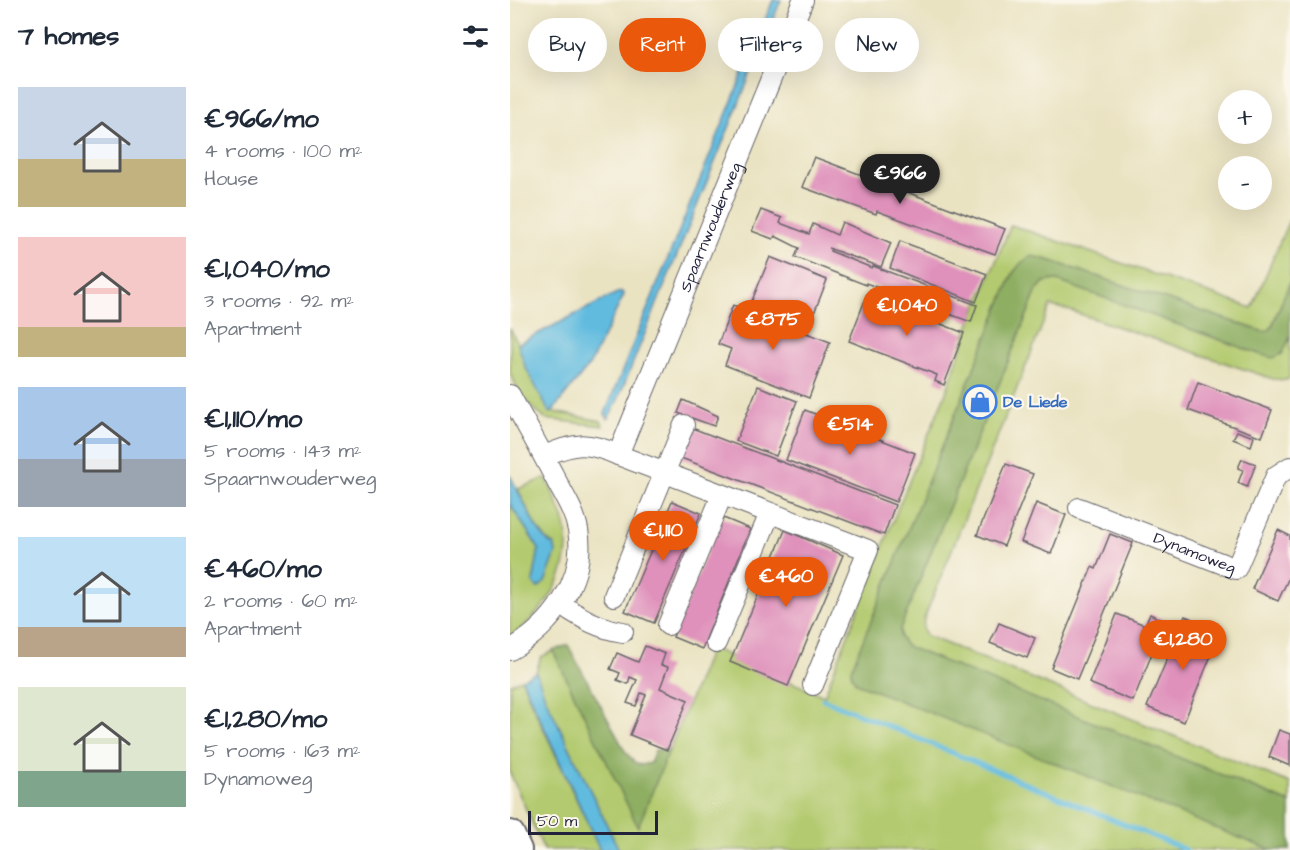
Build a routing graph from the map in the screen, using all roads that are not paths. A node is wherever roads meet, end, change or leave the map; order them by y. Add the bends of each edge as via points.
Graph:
1 (804, 0) edge
2 (510, 395) edge
3 (684, 425) dead end
4 (618, 455) junction
5 (544, 456) junction
6 (1290, 467) edge
7 (664, 473) junction
8 (722, 495) junction
9 (1079, 508) dead end
10 (770, 513) junction
11 (614, 596) dead end
12 (560, 604) junction
13 (668, 625) dead end
14 (623, 632) dead end
15 (716, 643) dead end
16 (510, 650) edge
17 (813, 685) dead end
18 (510, 836) edge
19 (516, 850) edge

1 - 4 street, Spaarnwouderweg
2 - 5 street
3 - 7 street
4 - 5 street via 597,446 578,445
4 - 7 street
5 - 12 street via 574,514 578,530 576,569
6 - 9 street, Dynamoweg via 1276,476 1236,568
7 - 8 street
7 - 11 street
8 - 10 street
8 - 13 street
10 - 15 street
10 - 17 street via 868,550
12 - 14 street via 592,625
12 - 16 street via 539,630
18 - 19 highway

